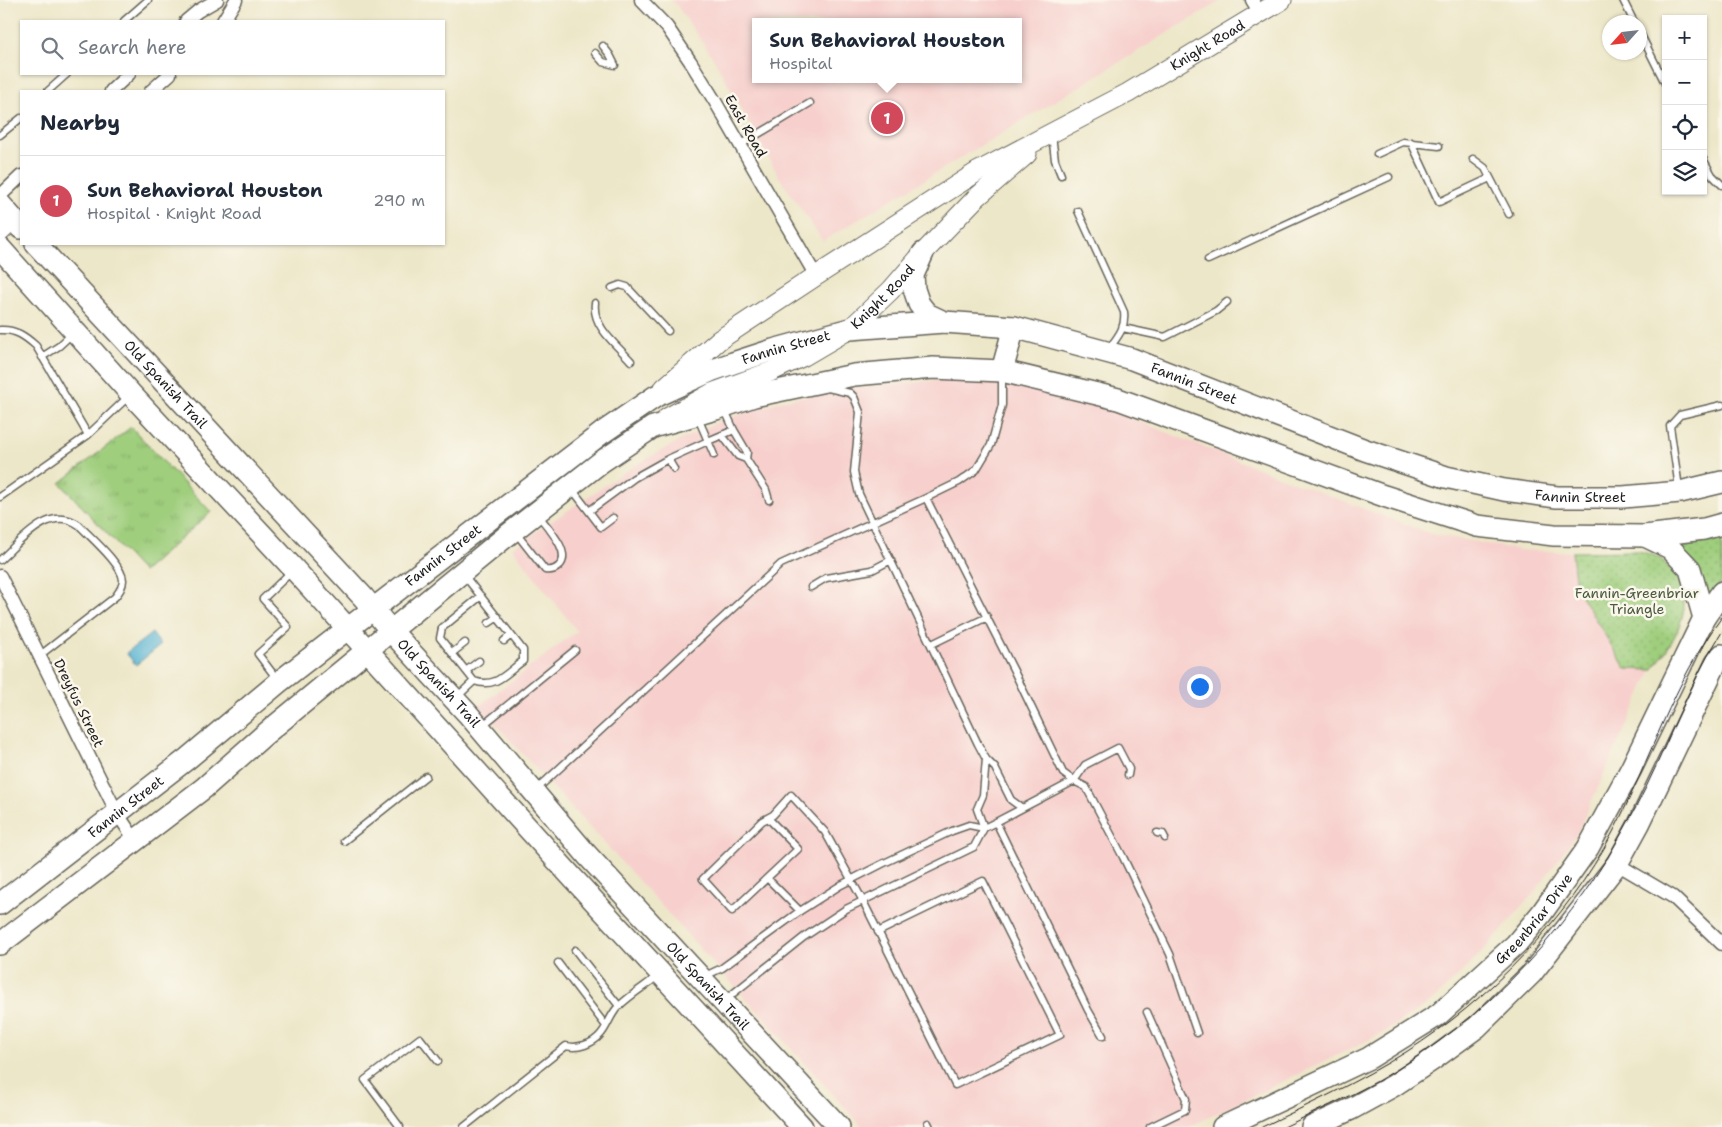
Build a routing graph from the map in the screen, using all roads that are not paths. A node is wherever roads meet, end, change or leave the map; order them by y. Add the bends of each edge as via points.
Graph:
1 (148, 0) edge
2 (217, 0) edge
3 (236, 0) edge
4 (640, 0) edge
5 (1280, 0) edge
6 (1623, 0) edge
7 (1256, 7) edge
8 (1630, 15) edge
9 (125, 20) edge
10 (187, 20) edge
11 (224, 20) edge
12 (602, 46) dead end
13 (1647, 47) edge
14 (595, 53) dead end
15 (66, 75) edge
16 (128, 75) edge
17 (169, 75) edge
18 (1662, 77) edge
19 (49, 90) edge
20 (112, 90) edge
21 (152, 90) edge
22 (810, 103) dead end
23 (20, 119) edge
24 (1052, 132) junction
25 (0, 135) edge
26 (1411, 142) junction
27 (740, 145) junction
28 (1438, 146) dead end
29 (1377, 154) dead end
30 (1473, 159) dead end
31 (1707, 166) edge
32 (1061, 175) dead end
33 (20, 177) edge
34 (1389, 177) dead end
35 (1490, 178) junction
36 (1722, 184) edge
37 (0, 196) edge
38 (1078, 211) dead end
39 (1509, 214) dead end
40 (37, 245) edge
41 (0, 248) edge
42 (923, 253) junction
43 (1208, 260) dead end
44 (816, 276) junction
45 (612, 288) dead end
46 (1227, 302) dead end
47 (595, 304) dead end
48 (944, 322) junction
49 (1014, 327) junction
50 (1123, 328) junction
51 (850, 329) junction
52 (0, 330) edge
53 (74, 331) junction
54 (668, 331) dead end
55 (1107, 352) junction
56 (42, 357) junction
57 (631, 361) dead end
58 (1002, 371) junction
59 (809, 384) junction
60 (131, 394) junction
61 (656, 396) junction
62 (1722, 405) edge
63 (724, 406) junction
64 (697, 414) junction
65 (653, 427) junction
66 (206, 429) junction
67 (734, 430) junction
68 (88, 435) junction
69 (722, 435) junction
70 (708, 441) junction
71 (182, 450) junction
72 (714, 455) dead end
73 (668, 458) junction
74 (746, 459) junction
75 (564, 462) junction
76 (674, 469) dead end
77 (1722, 482) edge
78 (574, 483) junction
79 (1680, 492) junction
80 (0, 497) edge
81 (926, 498) junction
82 (769, 500) dead end
83 (589, 511) junction
84 (536, 512) junction
85 (613, 518) dead end
86 (873, 523) junction
87 (1722, 524) edge
88 (514, 530) junction
89 (1645, 536) junction
90 (0, 560) edge
91 (891, 560) junction
92 (294, 569) junction
93 (462, 573) junction
94 (0, 576) edge
95 (811, 587) dead end
96 (1722, 592) edge
97 (482, 596) junction
98 (373, 609) junction
99 (498, 617) junction
100 (987, 617) junction
101 (1704, 618) junction
102 (489, 624) dead end
103 (348, 629) junction
104 (391, 631) junction
105 (512, 635) junction
106 (504, 641) dead end
107 (465, 643) dead end
108 (932, 644) junction
109 (367, 650) junction
110 (575, 650) dead end
111 (452, 653) junction
112 (1722, 655) edge
113 (39, 656) junction
114 (479, 661) dead end
115 (466, 671) junction
116 (474, 680) junction
117 (279, 682) junction
118 (454, 700) junction
119 (479, 728) junction
120 (986, 759) junction
121 (1130, 772) dead end
122 (426, 776) dead end
123 (1074, 781) junction
124 (534, 792) junction
125 (1022, 808) junction
126 (116, 813) junction
127 (768, 818) junction
128 (996, 822) junction
129 (984, 828) junction
130 (135, 840) junction
131 (344, 842) dead end
132 (589, 858) junction
133 (1618, 864) junction
134 (571, 876) junction
135 (767, 878) junction
136 (852, 880) junction
137 (863, 901) junction
138 (0, 904) edge
139 (800, 910) junction
140 (878, 932) junction
141 (0, 944) edge
142 (1722, 944) edge
143 (575, 950) dead end
144 (558, 963) dead end
145 (660, 974) junction
146 (700, 978) junction
147 (723, 1002) junction
148 (619, 1006) junction
149 (1147, 1012) dead end
150 (606, 1026) junction
151 (1197, 1033) dead end
152 (753, 1035) junction
153 (1103, 1036) dead end
154 (733, 1053) junction
155 (438, 1060) dead end
156 (400, 1127) edge
157 (464, 1127) edge
158 (802, 1127) edge
159 (839, 1127) edge
160 (1150, 1127) edge
161 (1223, 1127) edge
162 (1312, 1127) edge

1 - 9 lane
2 - 10 street
3 - 11 street
4 - 27 street, East Road via 667,27
5 - 7 street, Knight Road
6 - 8 lane
7 - 24 street, Knight Road via 1128,93
12 - 14 lane via 615,65 604,62
13 - 18 lane
15 - 19 lane
16 - 20 street
17 - 21 street
22 - 27 lane
23 - 25 lane
24 - 32 lane via 1055,160
24 - 42 street, Knight Road via 976,198
24 - 44 street, Knight Road via 977,172
26 - 28 lane
26 - 29 lane via 1403,142
26 - 35 lane via 1439,202
27 - 44 street, East Road
30 - 35 lane via 1485,168
31 - 36 lane
33 - 37 street
34 - 43 lane
35 - 39 lane
38 - 50 lane via 1121,304 1125,321
40 - 66 main road, Old Spanish Trail
41 - 53 main road, Old Spanish Trail
42 - 48 main road via 913,276 914,289 927,314
42 - 51 street, Knight Road via 891,290
44 - 61 street, Knight Road via 719,340
45 - 54 lane via 627,287
46 - 50 lane via 1165,337
47 - 57 lane via 594,312 602,328
48 - 49 main road, Fannin Street
48 - 51 main road, Fannin Street
49 - 55 main road, Fannin Street
49 - 58 main road
50 - 55 lane
51 - 61 main road, Fannin Street via 713,370
51 - 65 street, Knight Road via 770,372 712,392
52 - 56 lane via 25,335
53 - 56 lane
53 - 60 main road, Old Spanish Trail
55 - 79 main road, Fannin Street via 1365,450 1446,477 1504,490 1557,497 1623,497
56 - 68 lane
58 - 59 main road, Fannin Street via 933,368 854,375
58 - 81 lane via 1002,405 991,445 976,470
58 - 89 main road, Fannin Street via 1118,399 1384,496 1477,526 1554,535
59 - 63 main road, Fannin Street
59 - 86 lane via 850,393 854,397 860,412 854,472 859,494
60 - 68 lane
60 - 71 main road, Old Spanish Trail
61 - 75 main road, Fannin Street
62 - 79 lane via 1680,415 1670,426
63 - 64 main road, Fannin Street
63 - 67 lane
64 - 65 main road, Fannin Street
64 - 70 lane
65 - 78 main road, Fannin Street
66 - 71 main road
66 - 98 main road, Old Spanish Trail
67 - 69 lane
67 - 74 lane via 747,452
68 - 80 lane
69 - 70 lane
69 - 74 lane via 738,456
70 - 72 lane
70 - 73 lane
71 - 92 main road, Old Spanish Trail
73 - 76 lane
73 - 83 lane
74 - 82 lane
75 - 78 main road
75 - 98 main road, Fannin Street
77 - 79 main road, Fannin Street
78 - 83 lane
78 - 84 main road, Fannin Street
81 - 86 lane
81 - 100 lane
83 - 85 lane via 601,527
84 - 88 main road, Fannin Street
84 - 88 lane via 563,549 560,565 550,571 545,570
86 - 91 lane
86 - 124 lane via 781,564
87 - 89 main road, Fannin Street
88 - 93 main road, Fannin Street
89 - 101 main road via 1670,548 1690,569
90 - 113 lane via 39,526 64,518 79,525 122,573 121,590 115,598
91 - 95 lane via 872,570 826,578
91 - 108 lane
92 - 103 main road, Old Spanish Trail
92 - 117 lane via 263,599 288,627 258,654
93 - 97 lane
93 - 104 main road, Fannin Street
94 - 113 street, Dreyfus Street
96 - 101 main road, Greenbriar Drive
97 - 99 lane
97 - 111 lane via 442,628 440,638
98 - 103 main road, Fannin Street
98 - 104 main road, Old Spanish Trail
99 - 102 lane
99 - 105 lane
100 - 108 lane
100 - 123 lane via 1064,773
101 - 161 main road, Greenbriar Drive via 1631,769 1588,848 1516,944 1438,1015 1369,1058
103 - 109 main road, Old Spanish Trail
103 - 117 main road, Fannin Street
104 - 109 main road, Fannin Street
104 - 118 main road, Old Spanish Trail
105 - 106 lane
105 - 116 lane via 523,650 523,661 494,683 483,684
107 - 111 lane
108 - 120 lane
109 - 130 main road, Fannin Street via 204,788
109 - 134 main road, Old Spanish Trail
110 - 119 lane
111 - 115 lane
112 - 133 main road
113 - 126 street, Dreyfus Street
114 - 115 lane
115 - 116 lane
116 - 118 lane
117 - 126 main road, Fannin Street
118 - 119 main road, Old Spanish Trail
119 - 124 main road, Old Spanish Trail
120 - 125 lane via 995,768 1012,800
120 - 129 lane via 983,794 976,809
121 - 123 lane via 1118,748 1085,765
122 - 131 lane
123 - 125 lane
123 - 151 lane via 1086,787 1124,858 1170,954
124 - 132 main road, Old Spanish Trail
125 - 128 lane
126 - 130 street, Dreyfus Street
126 - 138 main road, Fannin Street
127 - 135 lane via 798,849
127 - 135 lane via 703,879 732,911
127 - 136 lane via 791,795 825,832
128 - 129 lane
128 - 153 lane
129 - 136 lane via 970,824
129 - 137 lane via 974,847
130 - 141 main road, Fannin Street
132 - 134 main road
132 - 146 main road, Old Spanish Trail
133 - 142 street via 1673,897
133 - 162 main road via 1531,974 1477,1027 1393,1086
134 - 145 main road, Old Spanish Trail
135 - 139 lane
136 - 137 lane
136 - 139 lane
137 - 140 lane
137 - 147 lane via 846,908 804,937
139 - 146 lane via 722,968
140 - 140 lane via 955,1085 1060,1035 983,881
143 - 148 lane
144 - 150 lane
145 - 147 main road via 683,979 702,998
145 - 148 lane
145 - 154 main road, Old Spanish Trail
146 - 147 main road, Old Spanish Trail
147 - 152 main road, Old Spanish Trail
148 - 150 lane
149 - 160 lane via 1186,1099 1185,1110
150 - 157 lane via 587,1044 573,1048 566,1046
152 - 154 main road
152 - 159 main road, Old Spanish Trail
154 - 158 main road, Old Spanish Trail
155 - 156 lane via 420,1038 365,1080

